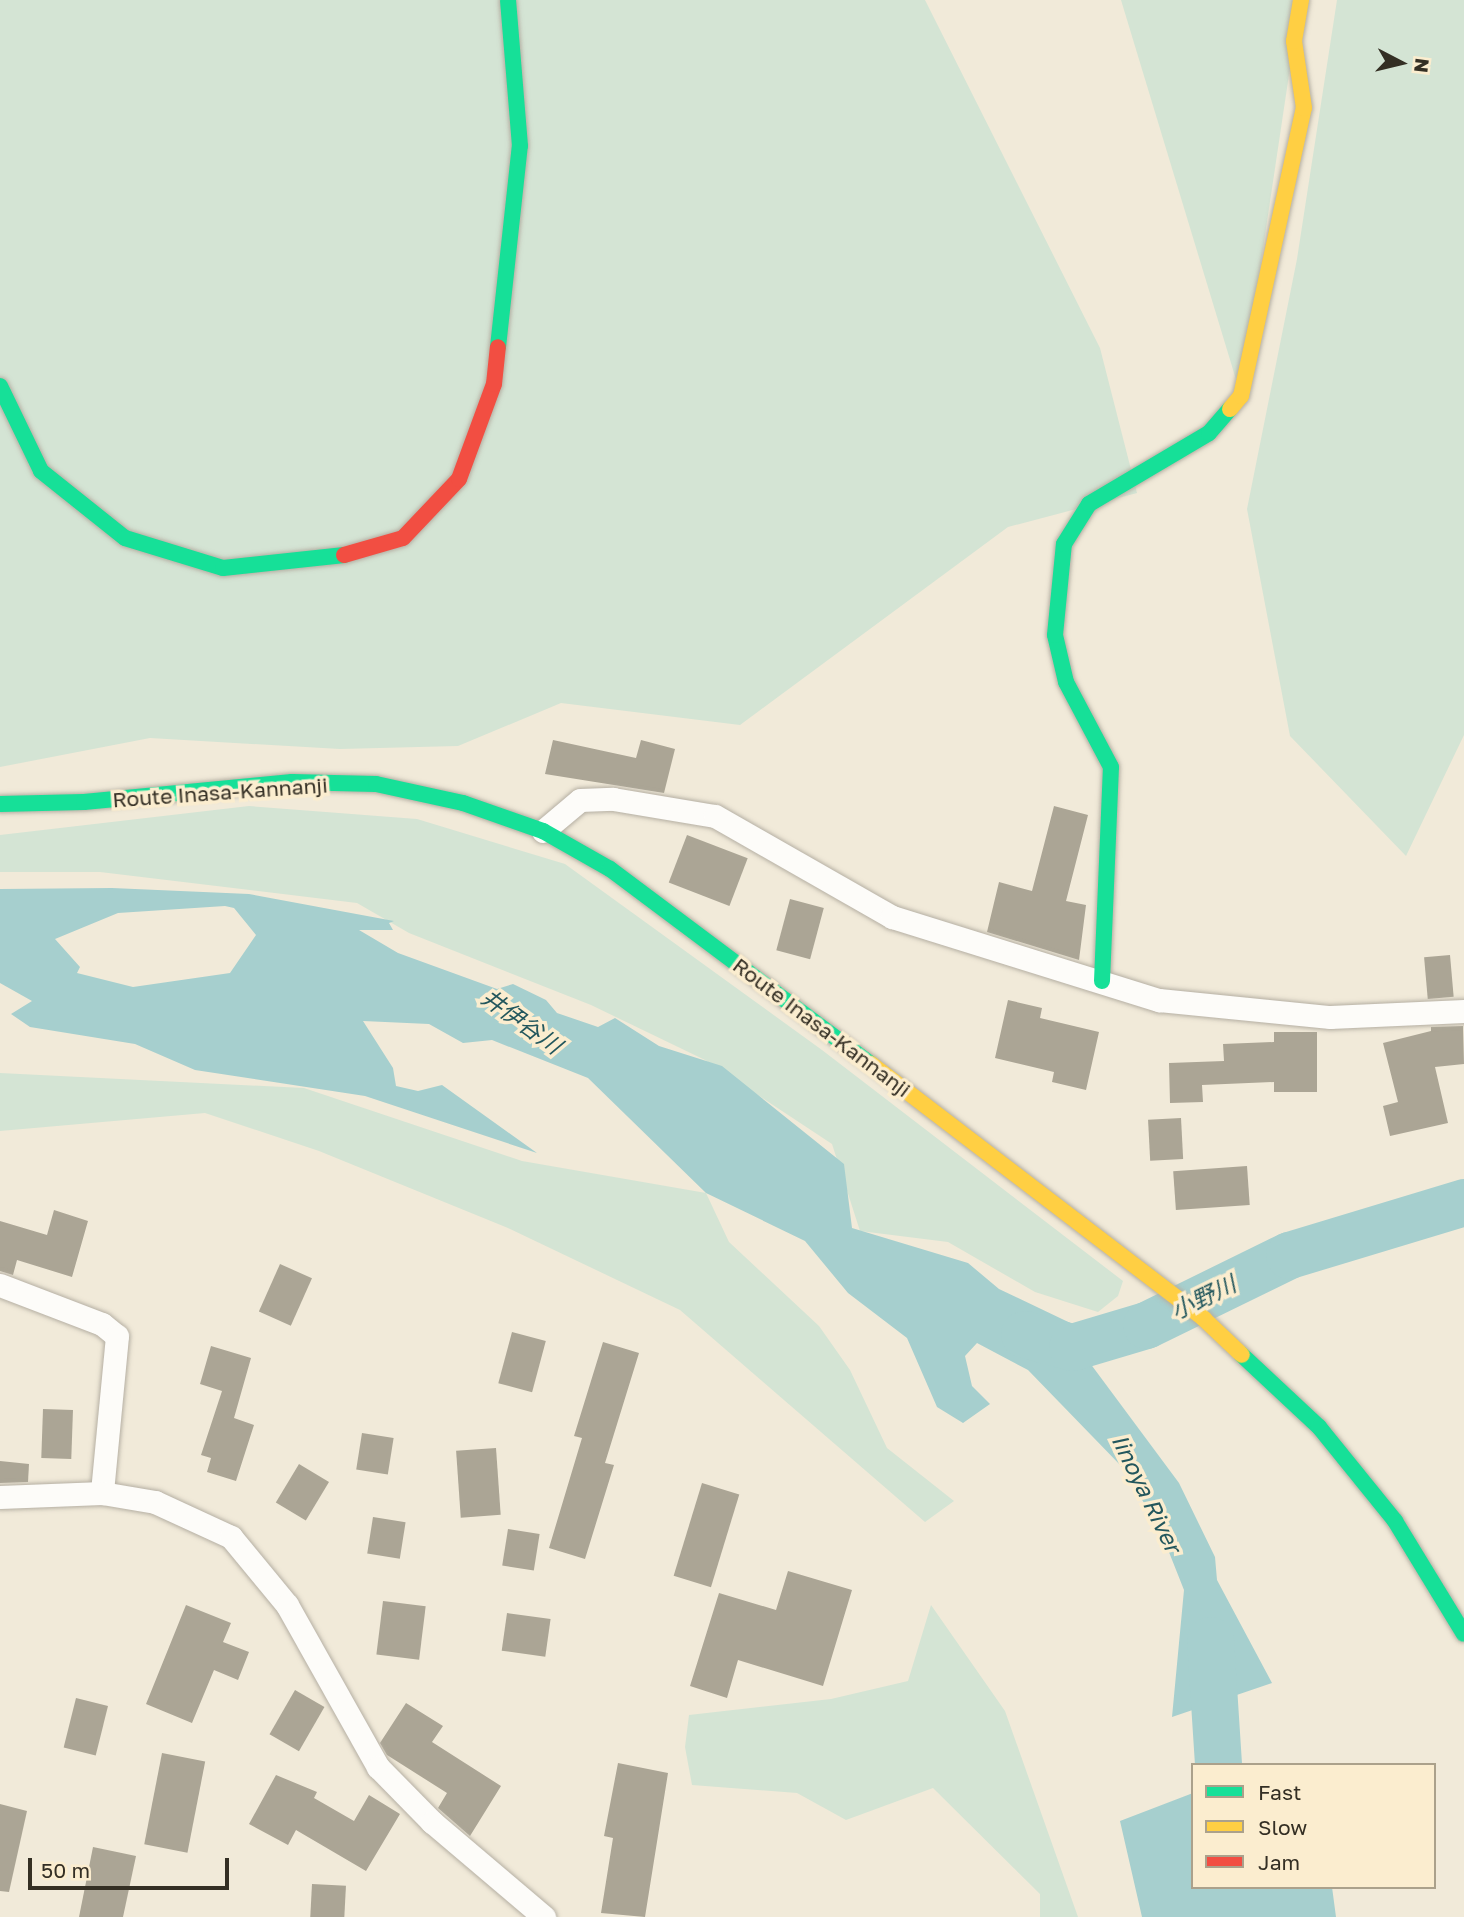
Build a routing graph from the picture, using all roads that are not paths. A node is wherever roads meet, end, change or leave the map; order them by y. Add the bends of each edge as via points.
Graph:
1 (509, 0) edge
2 (1301, 0) edge
3 (0, 386) edge
4 (0, 804) edge
5 (542, 831) junction
6 (1102, 981) junction
7 (1464, 1011) edge
8 (0, 1285) edge
9 (102, 1493) junction
10 (0, 1497) edge
11 (1464, 1634) edge
12 (522, 1910) edge
13 (544, 1917) edge

1 - 3 street via 520,146 494,384 459,479 403,538 338,557 223,568 125,538 41,471
2 - 6 street via 1294,41 1304,108 1241,396 1209,433 1090,505 1065,544 1055,635 1066,682 1111,767
4 - 5 street, Route Inasa-Kannanji via 84,802 292,782 376,783 463,803
5 - 6 street via 580,800 613,799 715,816 892,917
5 - 11 street, Route Inasa-Kannanji via 610,869 744,967 1204,1319 1328,1437 1395,1521
6 - 7 street via 1160,1000 1330,1017
8 - 9 street via 102,1324 117,1336
9 - 10 street
9 - 12 street via 155,1502 231,1537 287,1605 378,1767
12 - 13 street

